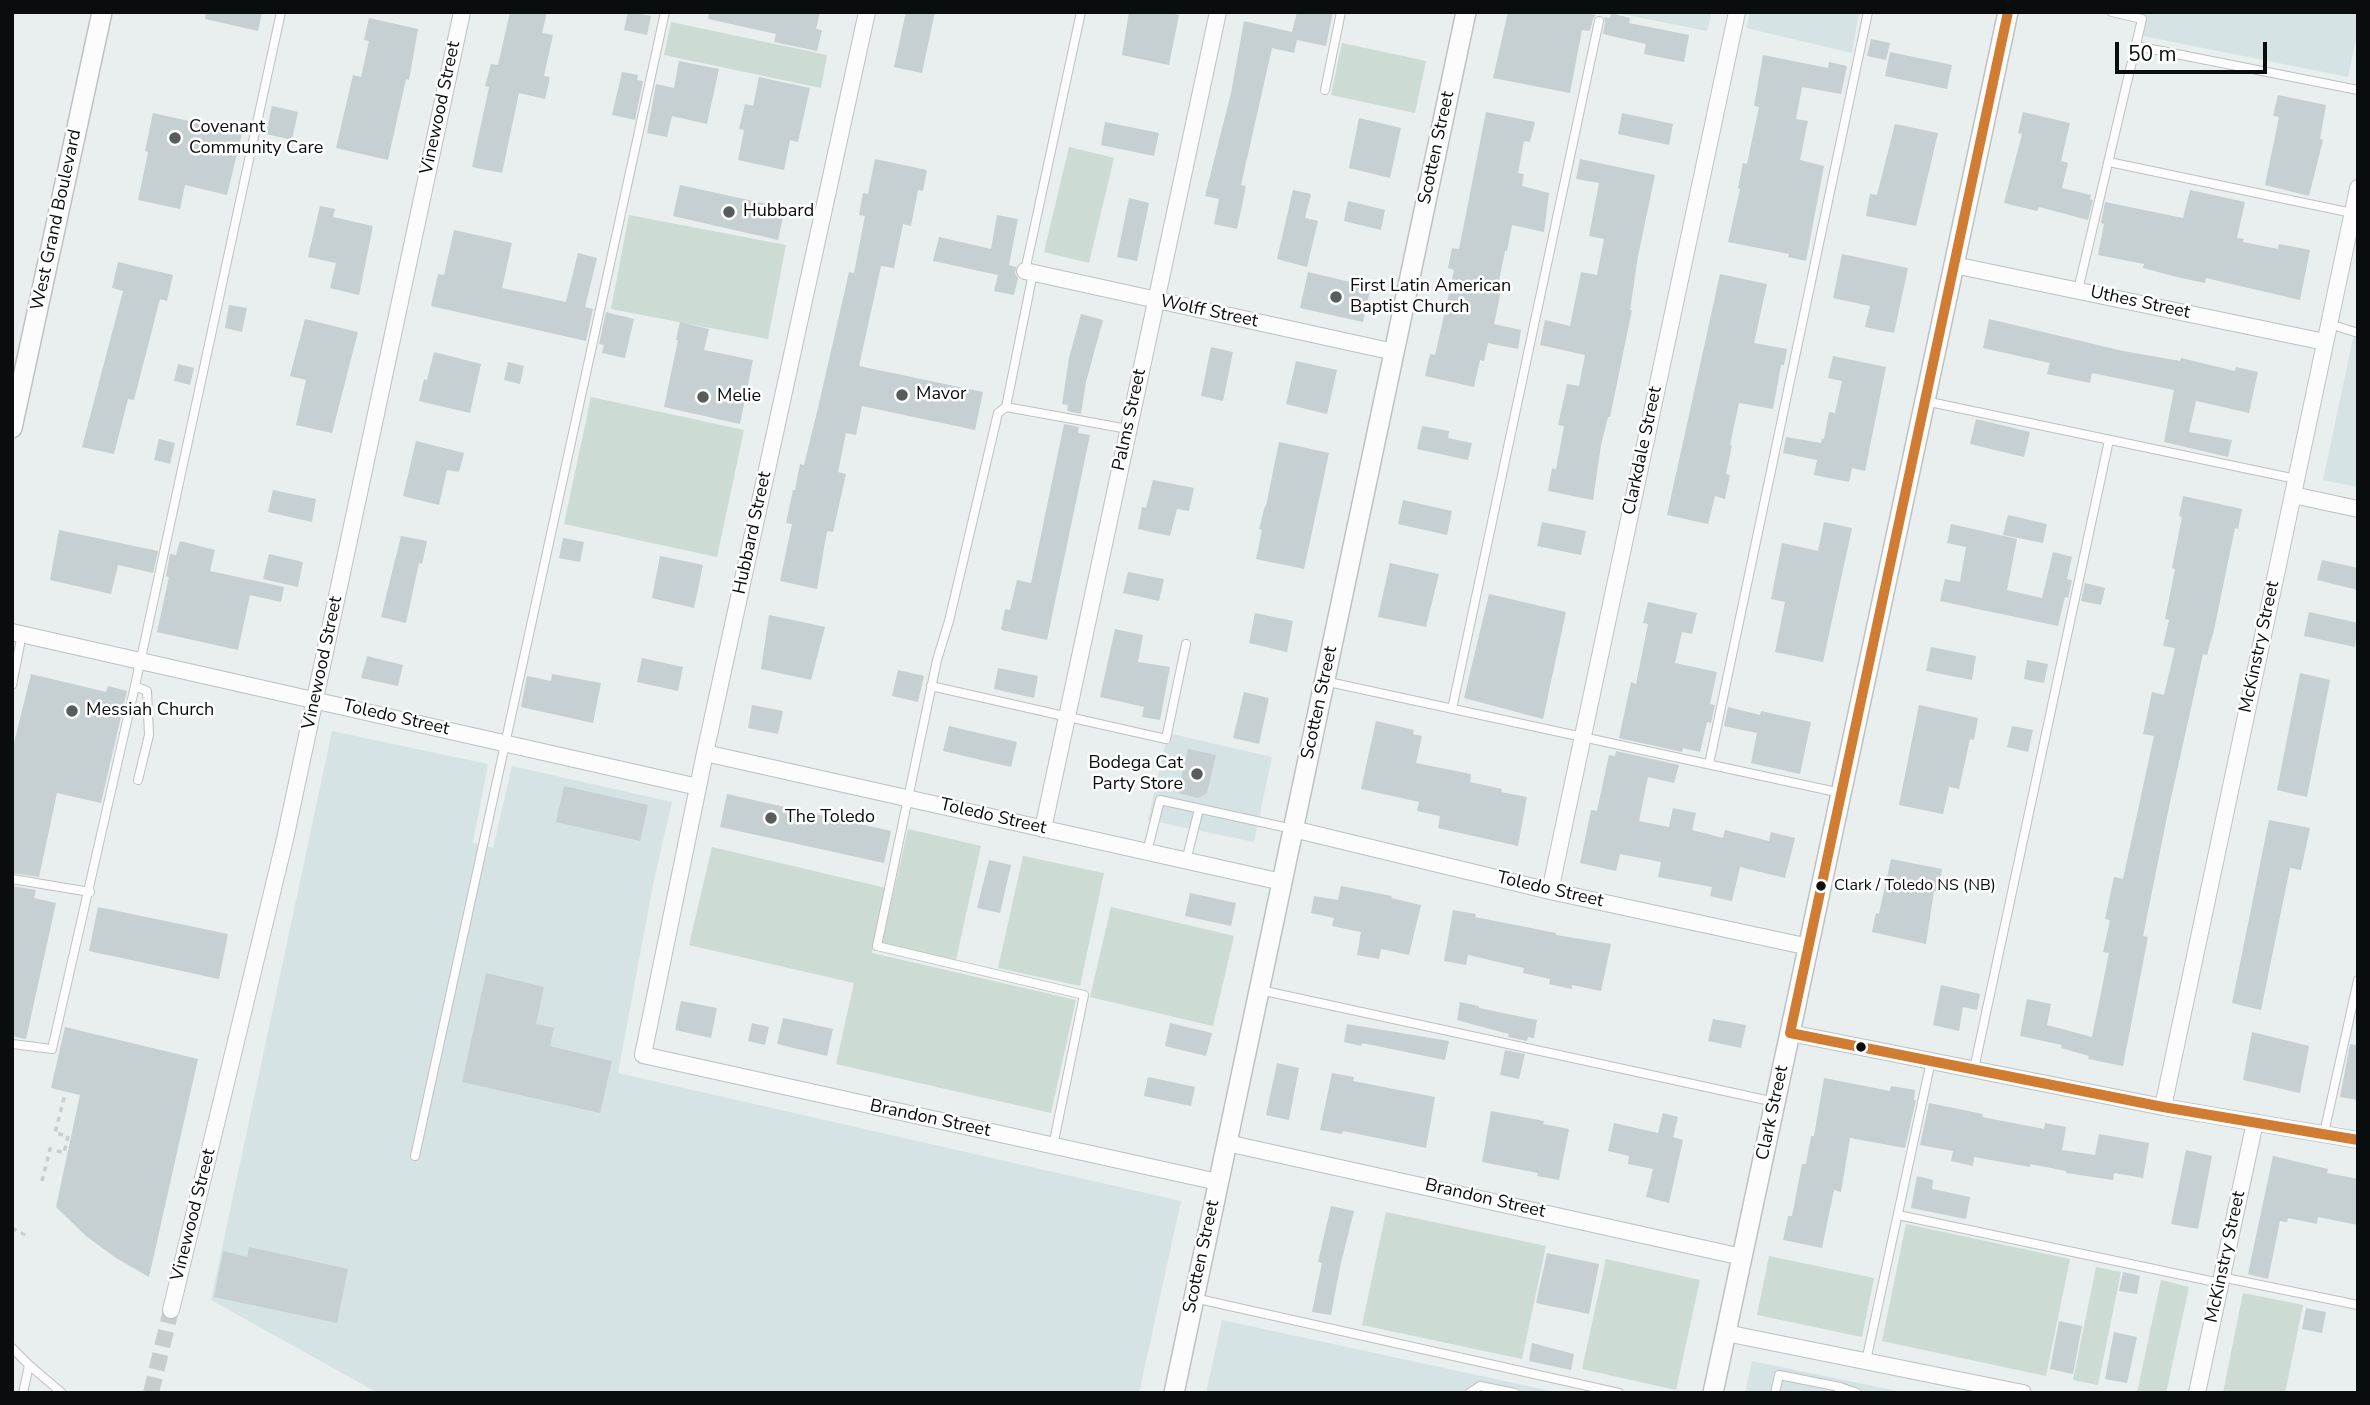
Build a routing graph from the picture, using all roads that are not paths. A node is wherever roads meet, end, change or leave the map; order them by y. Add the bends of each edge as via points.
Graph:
1 (102, 12) edge
2 (281, 12) edge
3 (462, 12) edge
4 (664, 12) edge
5 (867, 12) edge
6 (1081, 12) edge
7 (1218, 12) edge
8 (1341, 12) edge
9 (1466, 12) edge
10 (1737, 12) edge
11 (1868, 12) edge
12 (2008, 12) edge
13 (2112, 12) edge
14 (1599, 21) dead end
15 (2136, 46) junction
16 (1325, 90) dead end
17 (2358, 90) edge
18 (2109, 162) junction
19 (2358, 188) edge
20 (2353, 213) junction
21 (1954, 265) junction
22 (1029, 272) junction
23 (2078, 290) junction
24 (1156, 300) junction
25 (2339, 327) dead end
26 (2358, 333) edge
27 (2325, 342) junction
28 (1394, 352) junction
29 (1925, 401) junction
30 (1006, 407) junction
31 (12, 428) edge
32 (1128, 429) junction
33 (2109, 440) junction
34 (2294, 487) junction
35 (2358, 509) edge
36 (17, 633) edge
37 (1186, 644) dead end
38 (141, 661) junction
39 (1324, 681) junction
40 (12, 685) edge
41 (931, 686) junction
42 (135, 687) junction
43 (314, 700) junction
44 (1452, 709) junction
45 (1067, 716) junction
46 (1582, 737) junction
47 (506, 743) junction
48 (705, 753) junction
49 (1709, 764) junction
50 (138, 780) dead end
51 (698, 787) junction
52 (1842, 793) junction
53 (907, 798) junction
54 (1199, 809) junction
55 (1043, 829) junction
56 (1293, 829) junction
57 (1147, 852) junction
58 (1186, 861) junction
59 (12, 879) edge
60 (1282, 882) junction
61 (1550, 891) junction
62 (90, 892) junction
63 (1809, 947) junction
64 (2358, 980) edge
65 (1260, 990) junction
66 (2355, 1004) edge
67 (1790, 1033) junction
68 (12, 1044) edge
69 (643, 1055) joint
70 (1931, 1061) junction
71 (1974, 1069) junction
72 (1775, 1102) junction
73 (2163, 1107) junction
74 (2255, 1122) junction
75 (2324, 1133) junction
76 (2358, 1140) edge
77 (1227, 1143) junction
78 (1053, 1146) junction
79 (415, 1156) dead end
80 (1218, 1182) junction
81 (1898, 1215) junction
82 (1742, 1256) junction
83 (2221, 1280) junction
84 (1194, 1298) junction
85 (2358, 1304) edge
86 (171, 1310) tunnel mouth
87 (1726, 1333) junction
88 (12, 1348) edge
89 (1866, 1361) junction
90 (29, 1364) junction
91 (1839, 1390) edge
92 (23, 1393) edge
93 (62, 1393) edge
94 (1174, 1393) edge
95 (1469, 1393) edge
96 (1516, 1393) edge
97 (1619, 1393) edge
98 (1713, 1393) edge
99 (1775, 1393) edge
100 (1857, 1393) edge
101 (2023, 1393) edge
102 (2197, 1393) edge

1 - 31 street, West Grand Boulevard
2 - 38 lane
3 - 43 street, Vinewood Street
4 - 47 lane
5 - 48 street, Hubbard Street
6 - 22 lane
7 - 24 street, Palms Street
8 - 16 lane
9 - 28 street, Scotten Street
10 - 46 street, Clarkdale Street
11 - 49 lane
12 - 21 street, Clark Street
13 - 15 lane via 2143,19
14 - 44 lane
15 - 17 lane
15 - 18 lane
18 - 20 lane
18 - 23 lane
19 - 20 street, McKinstry Street
20 - 27 street, McKinstry Street
21 - 23 street, Uthes Street
21 - 29 street, Clark Street
22 - 24 street, Wolff Street
22 - 30 lane
23 - 27 street, Uthes Street
24 - 28 street, Wolff Street
24 - 32 street, Palms Street
25 - 26 lane
27 - 34 street, McKinstry Street
28 - 39 street, Scotten Street
29 - 33 lane
29 - 52 street, Clark Street
30 - 32 lane
30 - 41 lane via 998,413
32 - 45 street, Palms Street
33 - 34 lane
33 - 71 lane
34 - 35 street
34 - 73 street, McKinstry Street
36 - 38 street, Toledo Street
36 - 40 lane
37 - 45 lane via 1166,739
38 - 42 lane
38 - 43 street, Toledo Street
39 - 44 lane
39 - 56 street, Scotten Street
41 - 45 lane
41 - 53 lane
42 - 50 lane via 146,691 149,734
42 - 62 lane
43 - 47 street, Toledo Street
43 - 86 street, Vinewood Street
44 - 46 lane
45 - 55 street, Palms Street
46 - 49 lane
46 - 61 street, Clarkdale Street
47 - 51 street, Toledo Street
47 - 79 lane
48 - 51 street, Hubbard Street
48 - 53 street, Toledo Street
49 - 52 lane
51 - 69 street, Hubbard Street
52 - 63 street, Clark Street
53 - 55 street, Toledo Street
53 - 78 lane via 877,946 1084,995
54 - 56 lane
54 - 57 lane via 1160,800
54 - 58 lane
55 - 57 street, Toledo Street
56 - 60 street, Scotten Street
56 - 61 street, Toledo Street
57 - 58 street, Toledo Street
58 - 60 street, Toledo Street
59 - 62 lane
60 - 65 street, Scotten Street
61 - 63 street, Toledo Street
62 - 68 lane via 52,1049
63 - 67 street, Clark Street
64 - 66 lane
65 - 72 lane
65 - 77 street, Scotten Street
66 - 75 lane
67 - 70 street
67 - 72 street, Clark Street
69 - 78 street, Brandon Street
70 - 71 street
70 - 81 lane
71 - 73 street
72 - 82 street, Clark Street
73 - 74 street
74 - 75 street
74 - 83 street, McKinstry Street
75 - 76 street
77 - 80 street, Scotten Street
77 - 82 street, Brandon Street
78 - 80 street, Brandon Street
80 - 84 street, Scotten Street
81 - 83 lane
81 - 89 lane
82 - 87 street, Clark Street
83 - 85 lane
83 - 102 street, McKinstry Street
84 - 94 street, Scotten Street
84 - 97 lane
87 - 89 street
87 - 98 street, Clark Street
88 - 90 lane
89 - 101 street
90 - 92 lane
90 - 93 lane
91 - 99 lane via 1779,1375
91 - 100 lane
95 - 96 lane via 1480,1386

